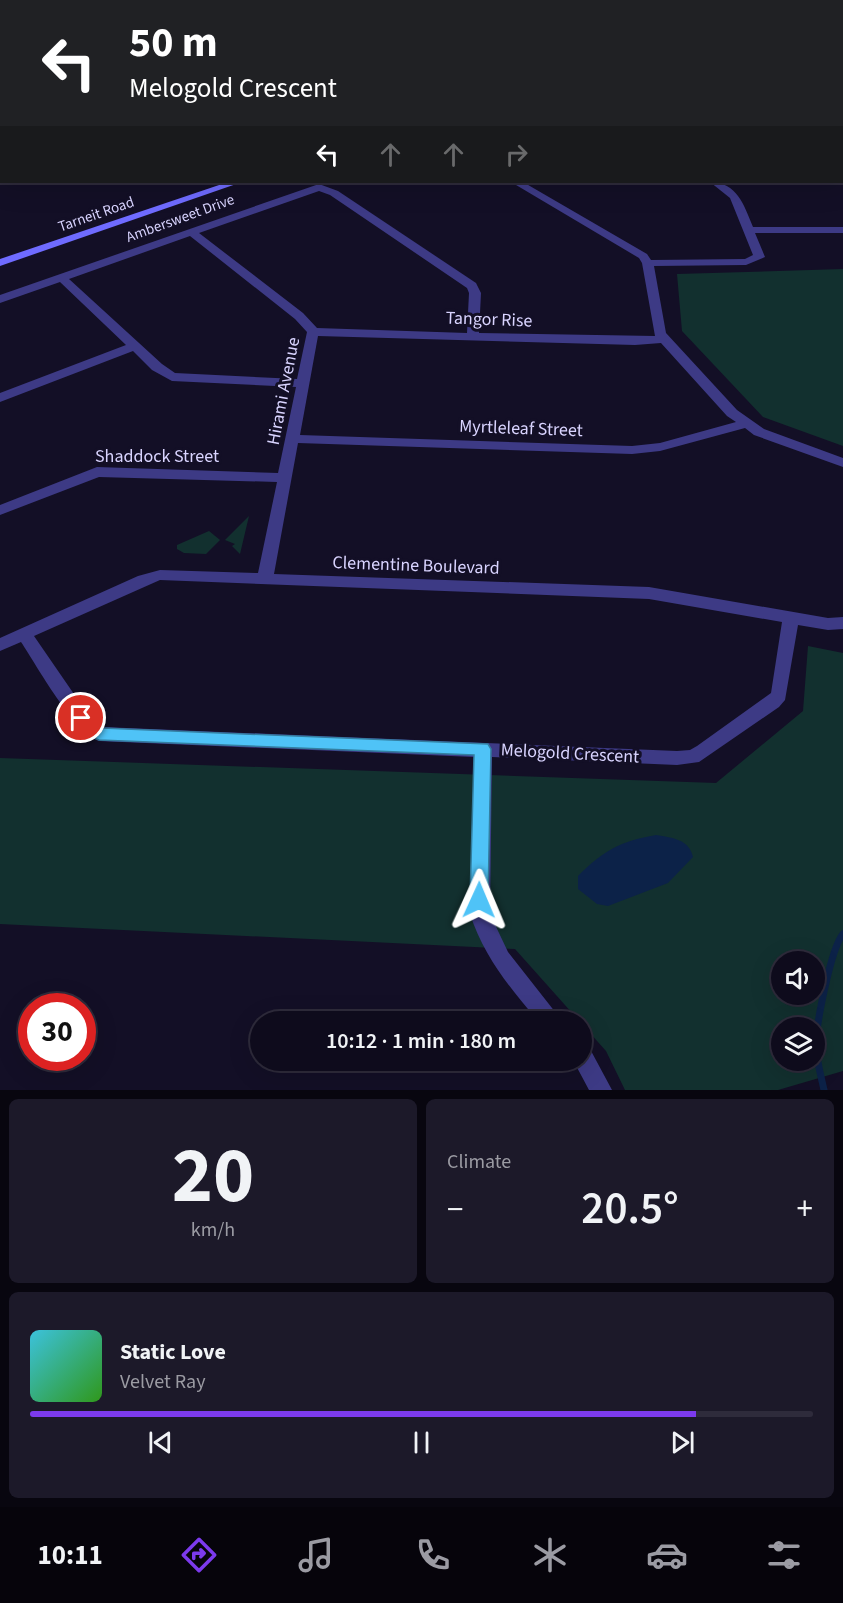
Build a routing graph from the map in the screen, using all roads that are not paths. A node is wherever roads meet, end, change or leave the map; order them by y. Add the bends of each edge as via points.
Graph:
1 (234, 183) edge
2 (518, 183) edge
3 (716, 183) edge
4 (749, 230) junction
5 (843, 230) edge
6 (190, 231) junction
7 (0, 263) edge
8 (648, 263) junction
9 (61, 277) junction
10 (0, 299) edge
11 (313, 332) junction
12 (472, 337) junction
13 (664, 339) junction
14 (135, 346) junction
15 (304, 383) junction
16 (0, 398) edge
17 (744, 424) junction
18 (292, 439) junction
19 (843, 463) edge
20 (285, 478) junction
21 (0, 510) edge
22 (265, 579) junction
23 (791, 617) junction
24 (843, 623) edge
25 (24, 634) junction
26 (0, 645) edge
27 (483, 749) junction
28 (544, 1011) edge
29 (591, 1071) edge
30 (602, 1090) edge

1 - 7 street, Tarneit Road
2 - 8 street via 630,248
3 - 4 street via 735,196
4 - 5 street
4 - 8 street via 759,257 752,261
6 - 9 street, Ambersweet Drive
6 - 11 street, Hirami Avenue via 299,316
6 - 12 street, Ambersweet Drive via 309,188 324,188 472,286
8 - 13 street via 659,331
9 - 10 street, Ambersweet Drive
9 - 14 street
11 - 12 street, Tangor Rise
11 - 15 street, Hirami Avenue
12 - 13 street, Tangor Rise
13 - 17 street
14 - 15 street via 165,374 179,379
14 - 16 street
15 - 18 street, Hirami Avenue
17 - 18 street, Myrtleleaf Street via 660,447 632,450
17 - 19 street
18 - 20 street, Hirami Avenue
20 - 21 street, Shaddock Street via 97,472
20 - 22 street, Hirami Avenue
22 - 23 street, Clementine Boulevard via 649,593
22 - 25 street, Clementine Boulevard via 153,576
23 - 24 street, Clementine Boulevard via 834,625
23 - 27 street, Melogold Crescent via 779,695 693,757
25 - 26 street, Clementine Boulevard
25 - 27 street, Melogold Crescent via 81,718 99,734
27 - 28 street via 480,914 500,960
29 - 30 street

